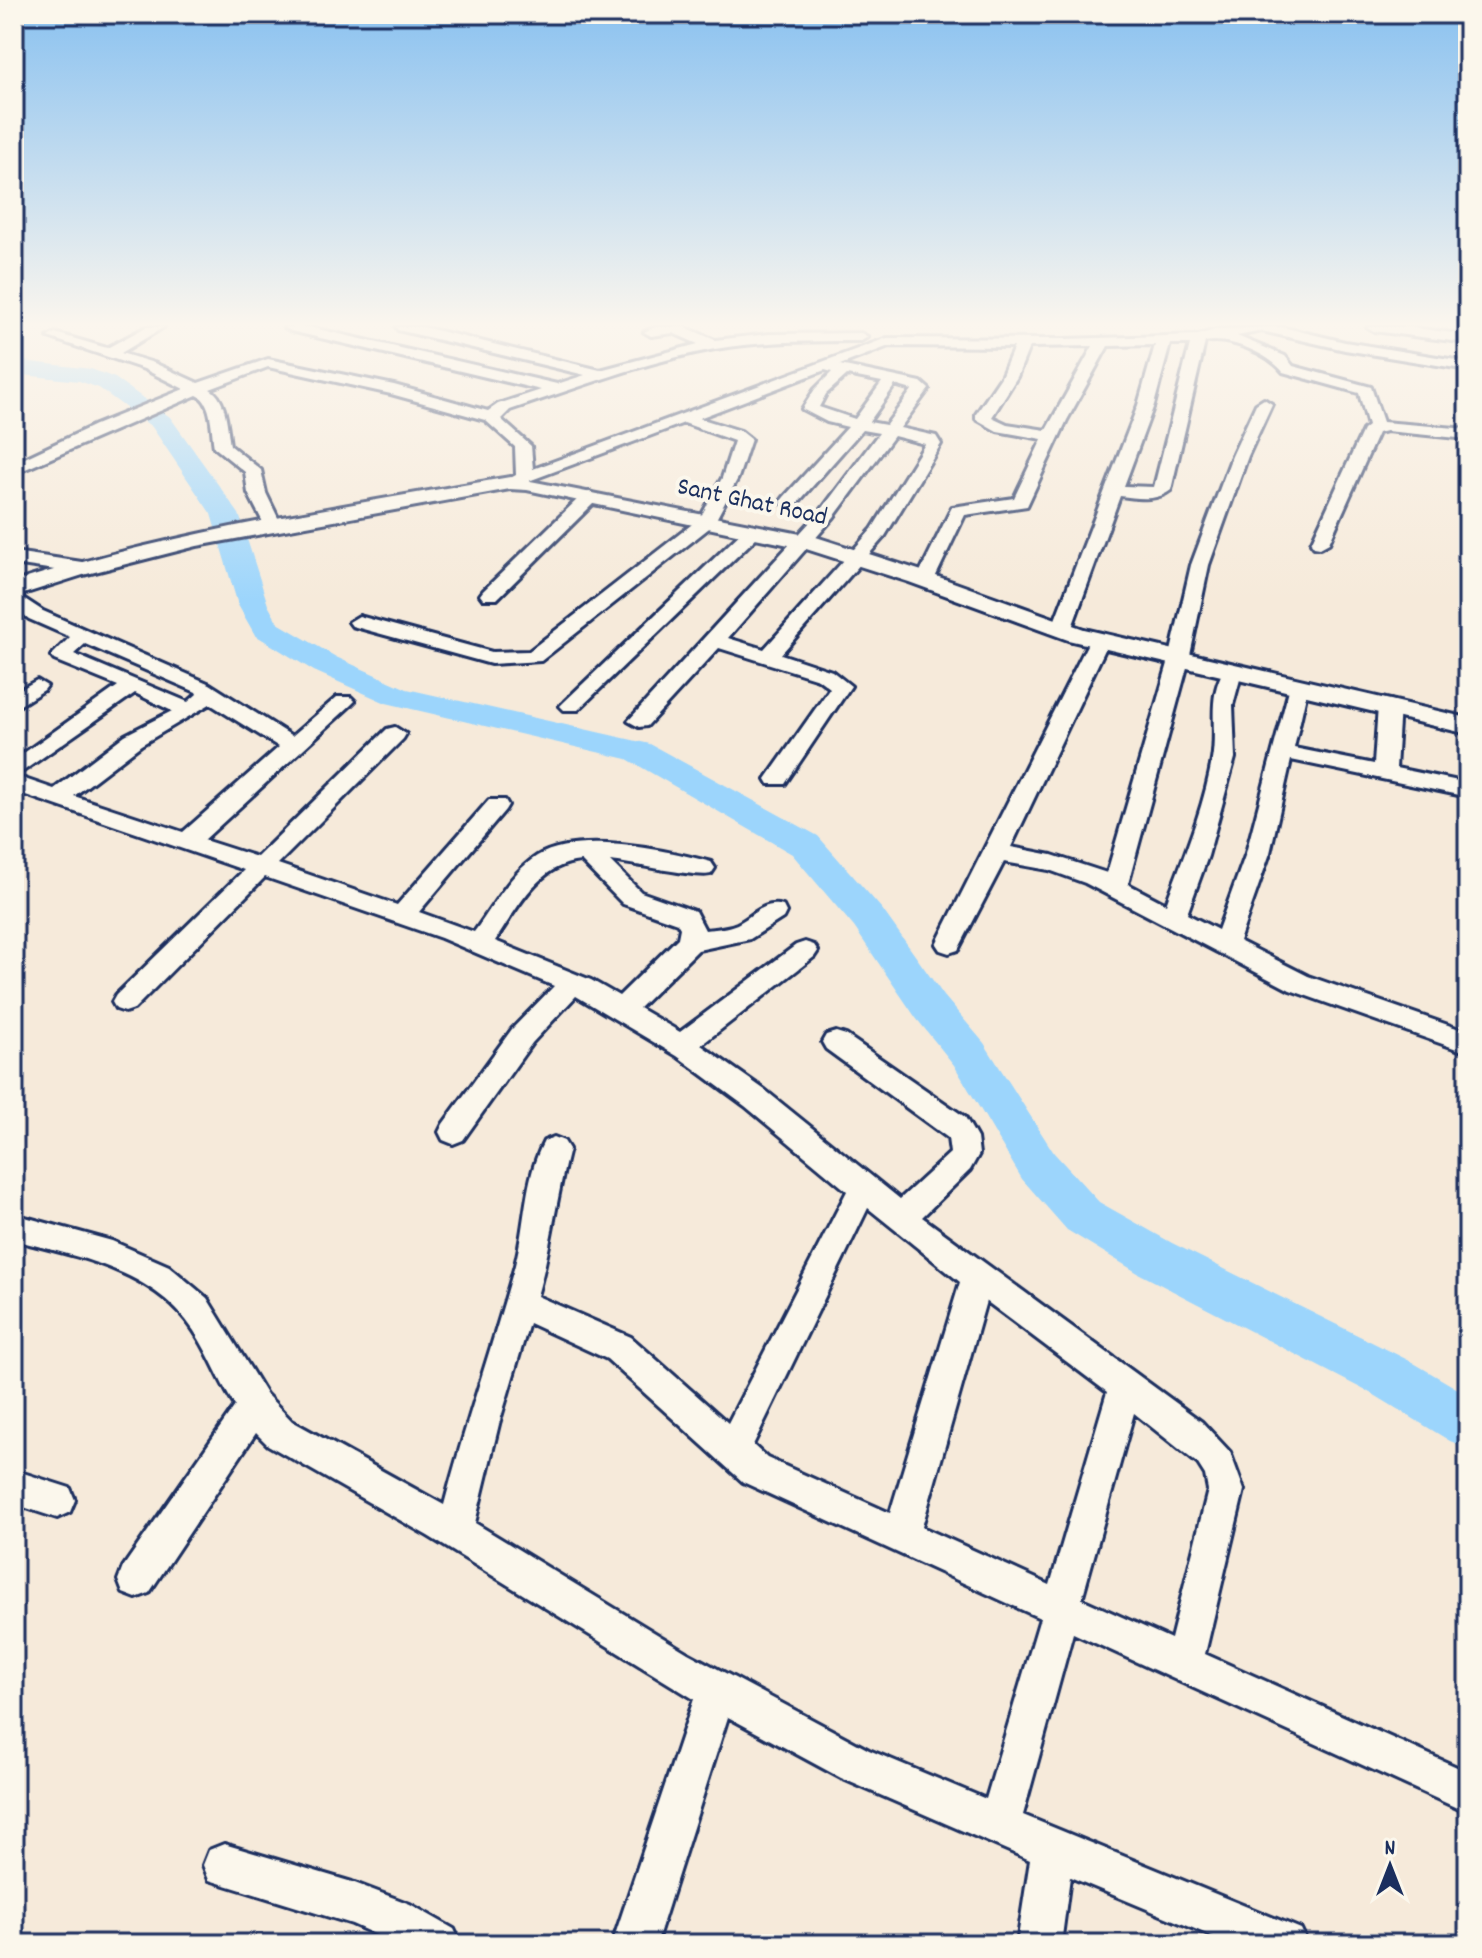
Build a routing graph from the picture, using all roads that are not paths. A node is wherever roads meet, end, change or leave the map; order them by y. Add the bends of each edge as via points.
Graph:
1 (128, 418) edge
2 (217, 418) edge
3 (493, 418) edge
4 (677, 418) edge
5 (685, 418) edge
6 (832, 418) edge
7 (863, 418) edge
8 (897, 418) edge
9 (1061, 418) edge
10 (1141, 418) edge
11 (1182, 418) edge
12 (1257, 418) edge
13 (1374, 418) edge
14 (984, 419) joint
15 (859, 424) junction
16 (1376, 427) junction
17 (888, 430) junction
18 (1468, 434) edge
19 (1051, 436) junction
20 (975, 438) dead end
21 (14, 469) edge
22 (518, 480) junction
23 (1114, 490) junction
24 (590, 497) junction
25 (790, 501) dead end
26 (707, 521) junction
27 (269, 525) junction
28 (753, 531) junction
29 (803, 541) junction
30 (1320, 543) dead end
31 (856, 556) junction
32 (14, 558) edge
33 (82, 568) junction
34 (925, 580) junction
35 (14, 590) edge
36 (490, 595) dead end
37 (14, 598) edge
38 (359, 622) dead end
39 (1061, 630) junction
40 (84, 634) junction
41 (715, 640) junction
42 (1099, 641) junction
43 (769, 656) junction
44 (1179, 660) junction
45 (1232, 672) junction
46 (133, 685) junction
47 (37, 686) dead end
48 (1298, 686) junction
49 (208, 694) junction
50 (344, 701) dead end
51 (14, 703) edge
52 (571, 706) dead end
53 (1389, 706) junction
54 (188, 710) junction
55 (639, 721) dead end
56 (1468, 726) edge
57 (395, 734) dead end
58 (294, 747) junction
59 (1283, 752) junction
60 (14, 770) edge
61 (1384, 774) junction
62 (777, 779) dead end
63 (14, 783) edge
64 (1468, 790) edge
65 (58, 797) junction
66 (497, 805) dead end
67 (188, 841) junction
68 (998, 853) junction
69 (589, 855) junction
70 (260, 866) junction
71 (703, 868) dead end
72 (1115, 888) junction
73 (774, 912) dead end
74 (402, 915) junction
75 (1173, 918) junction
76 (690, 942) junction
77 (479, 944) junction
78 (949, 944) dead end
79 (1225, 945) junction
80 (805, 951) dead end
81 (573, 983) junction
82 (125, 1002) dead end
83 (621, 1010) junction
84 (836, 1042) dead end
85 (1468, 1043) edge
86 (681, 1046) junction
87 (453, 1132) dead end
88 (554, 1149) dead end
89 (864, 1187) junction
90 (901, 1217) junction
91 (14, 1227) edge
92 (977, 1277) junction
93 (520, 1304) junction
94 (1125, 1386) junction
95 (254, 1407) junction
96 (732, 1451) junction
97 (14, 1487) edge
98 (57, 1500) dead end
99 (455, 1532) junction
100 (901, 1536) junction
101 (136, 1580) dead end
102 (1060, 1607) junction
103 (1184, 1664) junction
104 (717, 1689) junction
105 (1468, 1793) edge
106 (999, 1826) junction
107 (1053, 1849) junction
108 (224, 1865) dead end
109 (439, 1944) edge
110 (634, 1944) edge
111 (1039, 1944) edge
112 (1286, 1944) edge

1 - 21 street
2 - 27 street via 222,447 253,470
3 - 22 street via 523,446
4 - 22 street
5 - 26 street via 743,439
6 - 15 street
7 - 15 street
8 - 17 street
9 - 19 street
10 - 23 street
11 - 23 street via 1162,490
12 - 44 street via 1200,565
13 - 16 street
14 - 19 street via 1003,428
14 - 20 street
15 - 17 street
15 - 25 street
16 - 18 street
16 - 30 street
17 - 29 street
17 - 31 street via 933,444 879,532
19 - 34 street via 1021,502 958,511
22 - 24 street, Sant Ghat Road
22 - 27 street, Sant Ghat Road
23 - 39 street
24 - 26 street, Sant Ghat Road
24 - 36 street
26 - 28 street, Sant Ghat Road
26 - 38 street via 534,657 491,658
27 - 33 street, Sant Ghat Road
28 - 29 street, Sant Ghat Road
28 - 52 street
29 - 31 street, Sant Ghat Road
29 - 41 street
31 - 34 street, Sant Ghat Road
31 - 43 street
32 - 33 street
33 - 35 street, Sant Ghat Road
34 - 39 street, Sant Ghat Road
37 - 40 street via 36,615
39 - 42 street, Sant Ghat Road
40 - 46 street via 61,656
40 - 49 street
41 - 43 street
41 - 55 street
42 - 44 street, Sant Ghat Road
42 - 68 street
43 - 62 street via 841,686
44 - 45 street, Sant Ghat Road
44 - 72 street
45 - 48 street, Sant Ghat Road
45 - 75 street via 1222,705 1224,758
46 - 54 street
46 - 60 street
47 - 51 street
48 - 53 street, Sant Ghat Road
48 - 59 street
49 - 54 street
49 - 58 street
50 - 58 street
53 - 56 street, Sant Ghat Road
53 - 61 street
54 - 65 street via 133,740
57 - 70 street
58 - 67 street
59 - 61 street
59 - 79 street via 1258,853
61 - 64 street
63 - 65 street
65 - 67 street
66 - 74 street
67 - 70 street
68 - 72 street via 1072,868
68 - 78 street
69 - 71 street via 649,855
69 - 76 street via 632,898 686,917 693,928
69 - 77 street via 563,856 536,870
70 - 74 street
70 - 82 street
72 - 75 street
73 - 76 street via 741,933
74 - 77 street
75 - 79 street
76 - 83 street
77 - 81 street
79 - 85 street via 1299,983
80 - 86 street
81 - 83 street
81 - 87 street via 522,1036
83 - 86 street
84 - 90 street via 961,1133 964,1153 957,1164
86 - 89 street
88 - 93 street
89 - 90 street
89 - 96 street
90 - 92 street
91 - 95 street via 103,1253 175,1288 196,1308
92 - 94 street
92 - 100 street
93 - 96 street via 619,1348
93 - 99 street
94 - 102 street
94 - 103 street via 1190,1434 1222,1468 1223,1508
95 - 99 street via 280,1433
95 - 101 street
96 - 100 street via 755,1470
97 - 98 street
99 - 104 street
100 - 102 street
102 - 103 street
102 - 106 street
103 - 105 street
104 - 106 street via 855,1764
104 - 110 street
106 - 107 street
107 - 111 street
107 - 112 street
108 - 109 street via 395,1919

